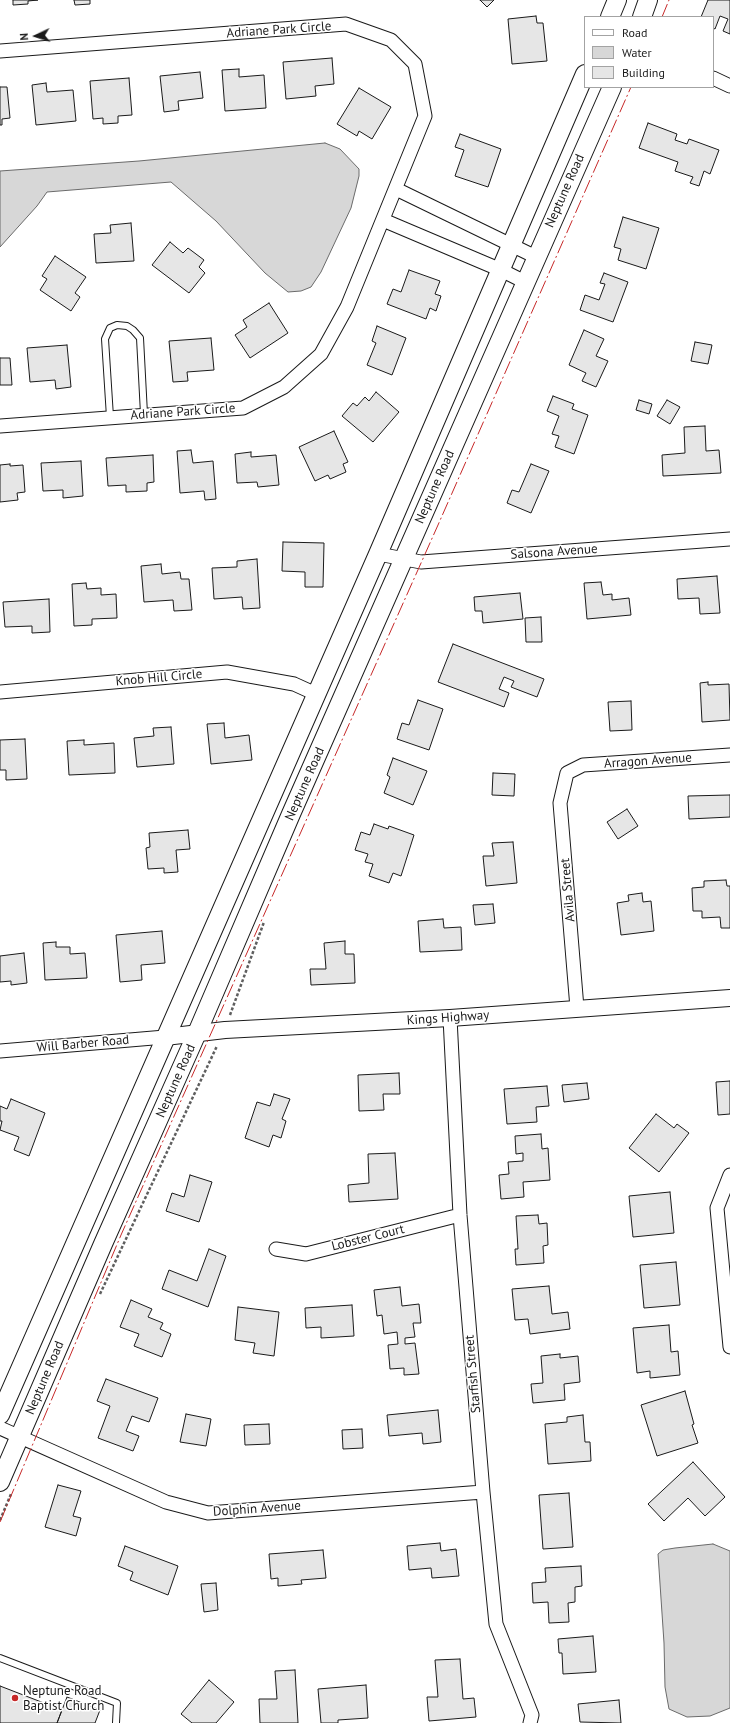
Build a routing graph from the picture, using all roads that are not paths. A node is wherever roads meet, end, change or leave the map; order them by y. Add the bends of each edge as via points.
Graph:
1 (617, 0) edge
2 (648, 0) edge
3 (610, 16) edge
4 (642, 16) edge
5 (0, 51) edge
6 (584, 76) edge
7 (714, 78) edge
8 (730, 86) edge
9 (612, 88) edge
10 (396, 189) junction
11 (383, 220) junction
12 (512, 244) junction
13 (536, 257) junction
14 (501, 270) junction
15 (525, 282) junction
16 (144, 414) junction
17 (110, 417) junction
18 (0, 426) edge
19 (730, 539) edge
20 (378, 554) junction
21 (404, 558) junction
22 (0, 692) edge
23 (316, 694) junction
24 (730, 755) edge
25 (567, 773) joint
26 (730, 998) edge
27 (577, 1008) junction
28 (450, 1018) junction
29 (197, 1033) junction
30 (165, 1037) junction
31 (0, 1051) edge
32 (730, 1175) edge
33 (460, 1215) junction
34 (276, 1249) dead end
35 (730, 1347) edge
36 (0, 1415) edge
37 (0, 1428) edge
38 (20, 1436) junction
39 (0, 1482) edge
40 (483, 1492) junction
41 (0, 1658) edge
42 (116, 1723) edge
43 (530, 1723) edge

1 - 3 main road
2 - 4 main road
5 - 10 street, Adriane Park Circle via 346,24 391,40 415,64 425,116
6 - 12 main road, Neptune Road
7 - 8 street
9 - 13 main road, Neptune Road
10 - 11 street, Adriane Park Circle
10 - 12 street
11 - 14 street
11 - 16 street, Adriane Park Circle via 347,307 321,354 284,388 243,408
12 - 13 street
12 - 14 main road, Neptune Road
13 - 15 main road, Neptune Road
14 - 15 street
14 - 20 main road, Neptune Road
15 - 21 main road, Neptune Road
16 - 17 street, Adriane Park Circle
16 - 17 lane via 140,338 127,326 117,325 110,328 105,339
17 - 18 street, Adriane Park Circle
19 - 21 street, Salsona Avenue via 421,562
20 - 21 street, Salsona Avenue
20 - 23 main road, Neptune Road
21 - 29 main road, Neptune Road
22 - 23 street, Knob Hill Circle via 227,672 294,684
23 - 30 main road, Neptune Road via 180,1008
24 - 25 street, Arragon Avenue via 583,765
25 - 27 street, Avila Street via 560,803
26 - 27 street, Kings Highway
27 - 28 street, Kings Highway
28 - 29 street, Kings Highway
28 - 33 street, Starfish Street
29 - 30 street, Kings Highway
29 - 38 main road, Neptune Road
30 - 31 street, Will Barber Road
30 - 36 main road, Neptune Road
32 - 35 street via 717,1208
33 - 34 street, Lobster Court via 306,1254
33 - 40 street, Starfish Street
37 - 38 street, Dolphin Avenue
38 - 39 main road, Neptune Road
38 - 40 street, Dolphin Avenue via 166,1502 208,1513
40 - 43 street, Starfish Street via 496,1624 532,1715
41 - 42 lane via 117,1703

